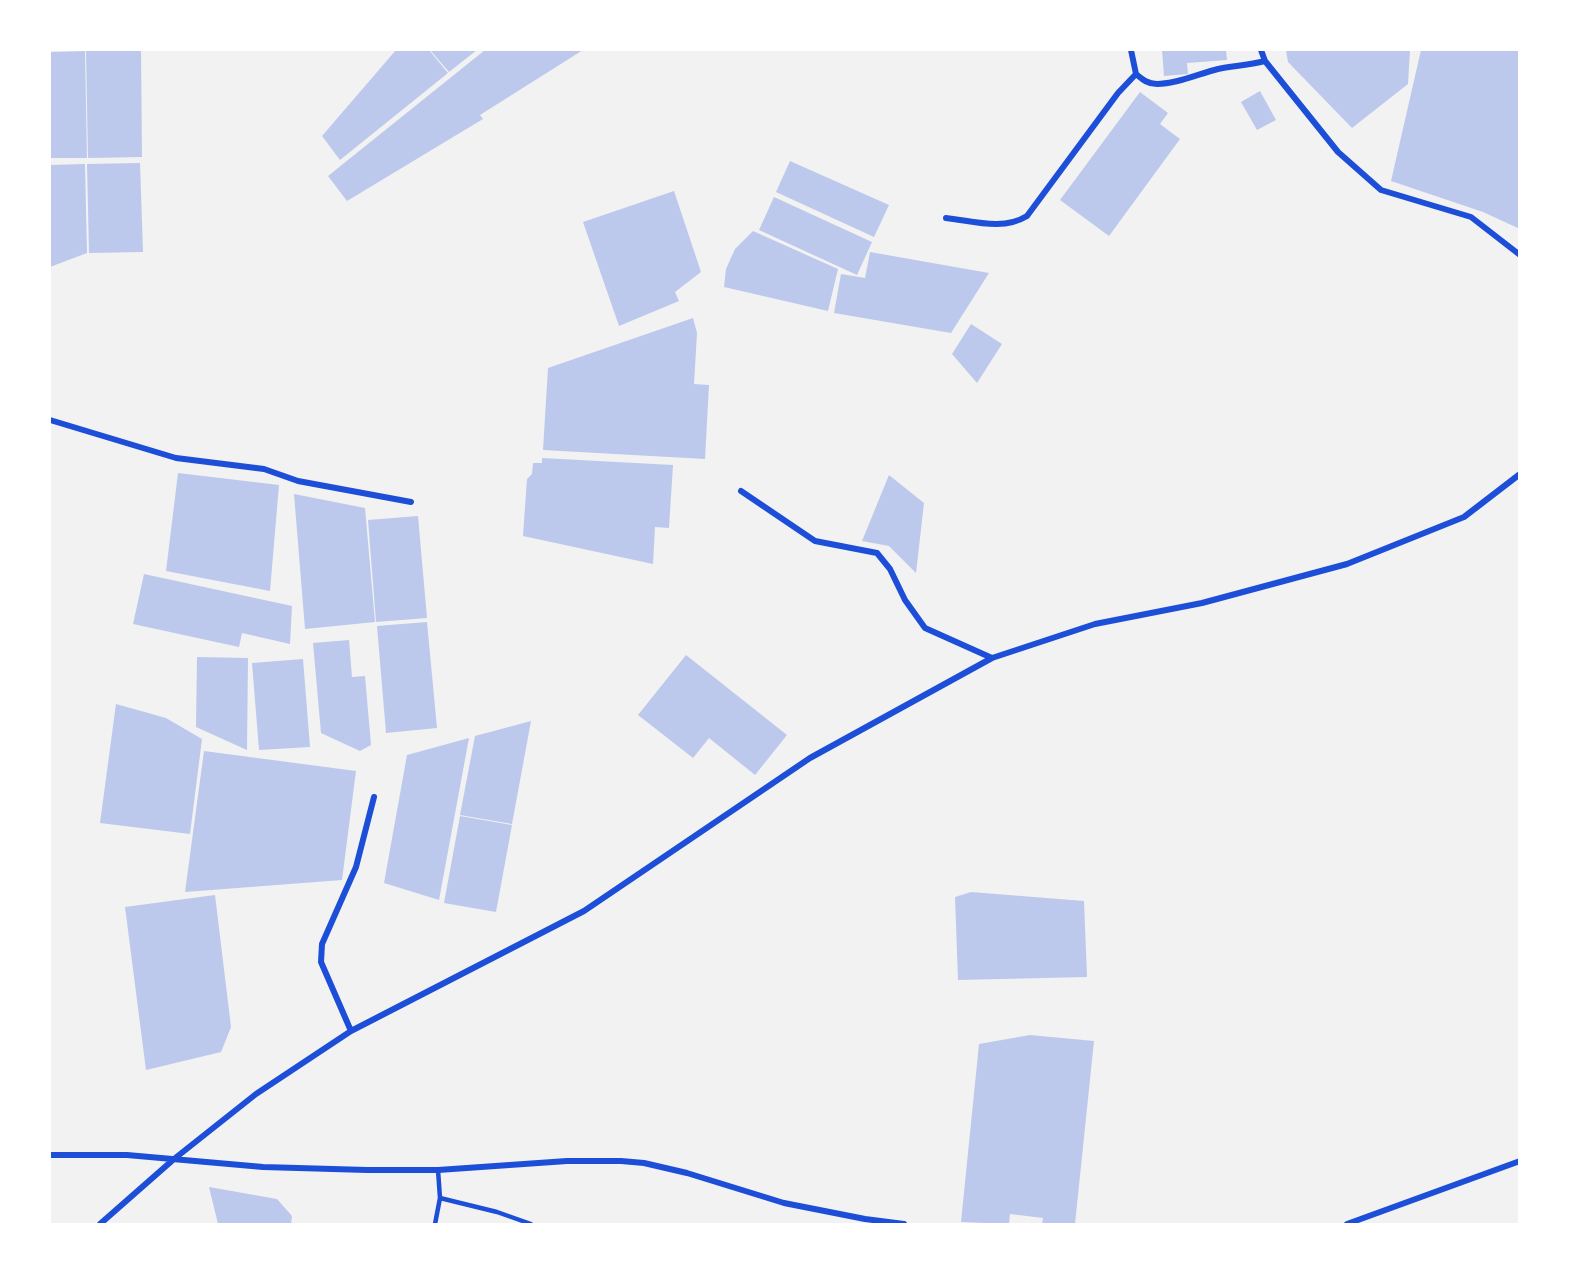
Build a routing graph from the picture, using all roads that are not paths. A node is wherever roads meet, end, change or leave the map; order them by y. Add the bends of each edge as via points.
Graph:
1 (1131, 50) edge
2 (1261, 50) edge
3 (1265, 61) junction
4 (1136, 74) junction
5 (946, 218) dead end
6 (1520, 255) edge
7 (50, 420) edge
8 (1520, 474) edge
9 (741, 491) dead end
10 (411, 502) dead end
11 (992, 658) junction
12 (374, 796) dead end
13 (351, 1031) junction
14 (50, 1155) edge
15 (174, 1159) junction
16 (1520, 1161) edge
17 (438, 1170) junction
18 (440, 1198) junction
19 (100, 1224) edge
20 (435, 1224) edge
21 (531, 1224) edge
22 (904, 1224) edge
23 (1347, 1224) edge

1 - 4 street
2 - 3 street
3 - 4 street via 1157,84
3 - 6 street via 1338,152 1381,190 1471,217
4 - 5 street via 1027,216 999,225
7 - 10 street via 176,458 264,470 298,482
8 - 11 street via 1464,517 1347,564 1202,603 1095,624
9 - 11 street via 815,541 877,553 925,628
11 - 13 street via 810,758 584,911
12 - 13 street via 356,867 321,944 321,962
13 - 15 street via 256,1094
14 - 15 street
15 - 17 street via 263,1167
15 - 19 street
16 - 23 street
17 - 18 lane
17 - 22 street via 567,1161 644,1163 784,1203
18 - 20 lane
18 - 21 lane

